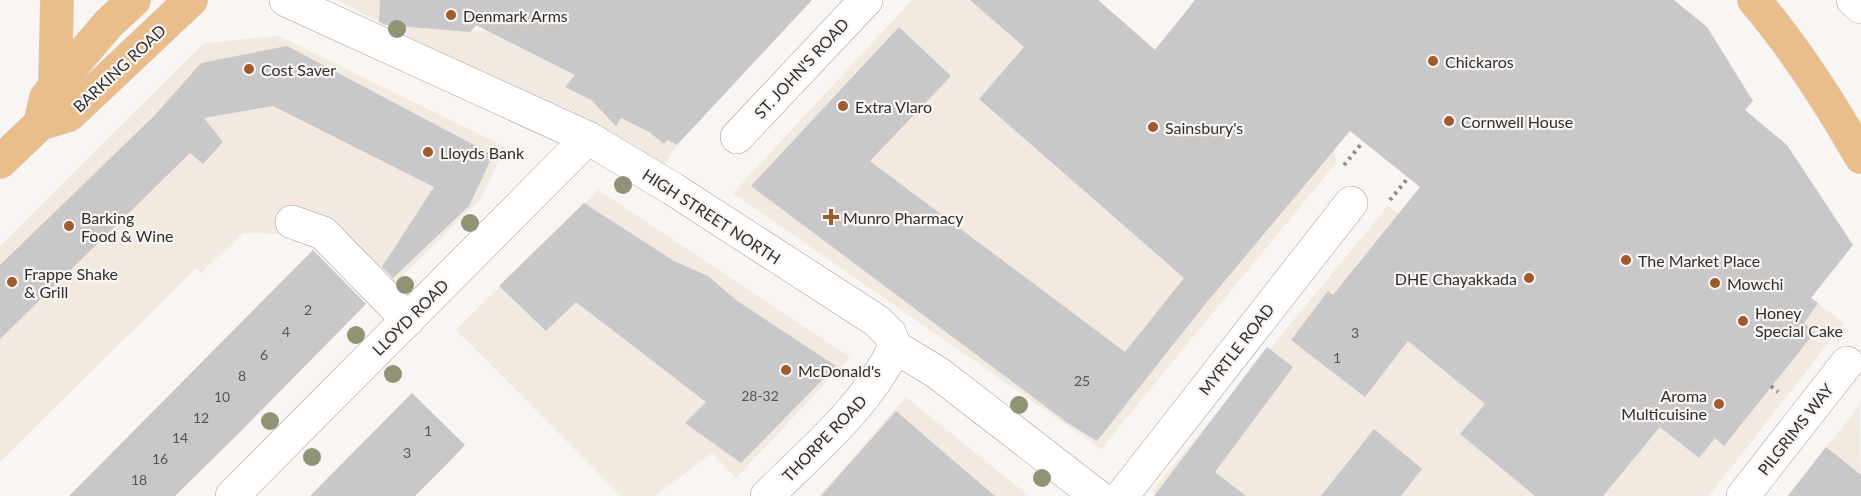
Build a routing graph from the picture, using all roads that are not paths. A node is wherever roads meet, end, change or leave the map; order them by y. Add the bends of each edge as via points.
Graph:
1 (57, 0) edge
2 (134, 0) edge
3 (286, 0) edge
4 (866, 0) edge
5 (1754, 0) edge
6 (1853, 0) edge
7 (179, 3) edge
8 (1861, 7) edge
9 (55, 86) junction
10 (40, 124) junction
11 (737, 136) dead end
12 (588, 138) junction
13 (1861, 157) edge
14 (0, 162) edge
15 (1351, 203) dead end
16 (292, 222) dead end
17 (408, 320) junction
18 (895, 347) junction
19 (1847, 363) dead end
20 (232, 496) edge
21 (767, 496) edge
22 (1097, 496) edge
23 (1122, 496) edge
24 (1743, 496) edge

1 - 9 main road
2 - 9 main road, BARKING ROAD
3 - 12 street, HIGH STREET NORTH
4 - 11 street, ST. JOHN'S ROAD
5 - 13 main road via 1823,91
6 - 8 street
7 - 10 main road, BARKING ROAD via 69,115
9 - 10 main road, BARKING ROAD via 46,98
10 - 14 main road, BARKING ROAD
12 - 17 street, LLOYD ROAD
12 - 18 street, HIGH STREET NORTH via 877,321 890,334
15 - 23 street, MYRTLE ROAD
16 - 17 street via 322,233
17 - 20 street, LLOYD ROAD
18 - 21 street, THORPE ROAD via 863,400
18 - 22 street, HIGH STREET NORTH via 938,373
19 - 24 street, PILGRIMS WAY

